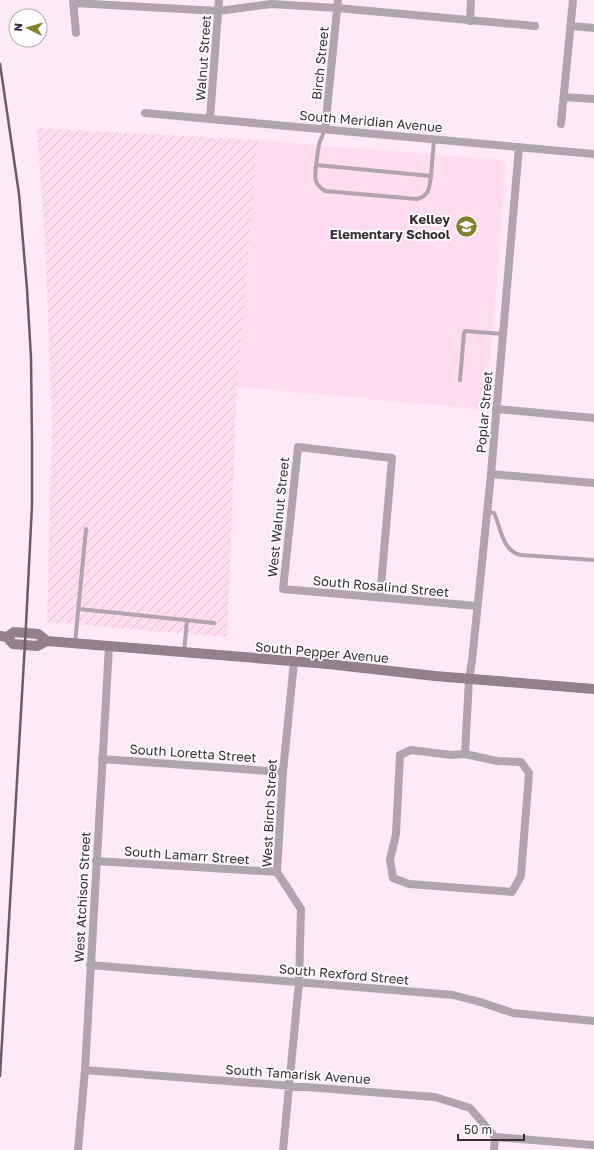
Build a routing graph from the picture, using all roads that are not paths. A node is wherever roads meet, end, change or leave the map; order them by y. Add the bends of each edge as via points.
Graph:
1 (218, 0) edge
2 (471, 0) edge
3 (573, 0) edge
4 (73, 1) edge
5 (338, 4) edge
6 (218, 11) junction
7 (470, 21) junction
8 (535, 26) dead end
9 (571, 26) junction
10 (594, 28) edge
11 (76, 33) dead end
12 (564, 96) junction
13 (594, 99) edge
14 (145, 113) dead end
15 (210, 118) junction
16 (561, 124) dead end
17 (325, 129) junction
18 (434, 139) junction
19 (519, 147) junction
20 (594, 154) edge
21 (316, 165) junction
22 (430, 176) junction
23 (503, 334) junction
24 (460, 380) dead end
25 (496, 409) junction
26 (594, 418) edge
27 (491, 474) junction
28 (594, 483) edge
29 (487, 512) junction
30 (86, 529) dead end
31 (594, 560) edge
32 (283, 588) joint
33 (380, 598) junction
34 (477, 606) junction
35 (78, 609) junction
36 (187, 620) junction
37 (214, 623) dead end
38 (4, 637) edge
39 (75, 643) junction
40 (108, 646) junction
41 (184, 653) junction
42 (294, 662) junction
43 (469, 678) junction
44 (594, 689) edge
45 (465, 754) junction
46 (102, 759) junction
47 (283, 772) junction
48 (96, 861) junction
49 (277, 872) junction
50 (90, 966) junction
51 (299, 982) junction
52 (594, 1021) edge
53 (84, 1070) junction
54 (289, 1086) junction
55 (496, 1137) junction
56 (594, 1145) edge
57 (78, 1150) edge
58 (283, 1150) edge
59 (494, 1150) edge

1 - 6 street, Walnut Street
2 - 7 street
3 - 9 street
4 - 6 street
4 - 11 street
5 - 6 street via 271,4
5 - 7 street
5 - 17 street, Birch Street
6 - 15 street, Walnut Street
7 - 8 street
9 - 10 street
9 - 12 street
12 - 13 street
12 - 16 street
14 - 15 street, South Meridian Avenue
15 - 17 street, South Meridian Avenue
17 - 18 street, South Meridian Avenue
17 - 21 lane via 318,144
18 - 19 street, South Meridian Avenue
18 - 22 lane
19 - 20 street, South Meridian Avenue
19 - 23 street, Poplar Street
21 - 22 lane
21 - 22 lane via 315,179 318,187 325,191 417,199 423,198 429,191
23 - 24 lane via 465,331
23 - 25 street, Poplar Street
25 - 26 street
25 - 27 street, Poplar Street
27 - 28 street
27 - 29 street, Poplar Street
29 - 31 lane via 494,513 498,527 510,550 515,554
29 - 34 street, Poplar Street
30 - 35 lane
32 - 33 street, South Rosalind Street
32 - 33 street, West Walnut Street via 298,447 392,458
33 - 34 street, South Rosalind Street
34 - 43 street, Poplar Street
35 - 36 lane
35 - 39 lane
36 - 37 lane
36 - 41 lane
38 - 39 main road, South Pepper Avenue via 14,632 38,634 47,641
39 - 40 main road, South Pepper Avenue
40 - 41 main road, South Pepper Avenue
40 - 46 street, West Atchison Street
41 - 42 main road, South Pepper Avenue
42 - 43 main road, South Pepper Avenue
42 - 47 street, West Birch Street
43 - 44 main road, South Pepper Avenue
43 - 45 street, Poplar Street
45 - 45 street via 497,761 521,762 529,773 521,876 512,892 410,884 393,878 390,860 396,834 400,755 411,750 451,755
46 - 47 street, South Loretta Street
46 - 48 street, West Atchison Street
47 - 49 street, West Birch Street
48 - 49 street, South Lamarr Street
48 - 50 street, West Atchison Street
49 - 51 street, West Birch Street via 301,908
50 - 51 street, South Rexford Street
50 - 53 street, West Atchison Street
51 - 52 street, South Rexford Street via 453,995 513,1013
51 - 54 street, West Birch Street
53 - 54 street, South Tamarisk Avenue
53 - 57 street, West Atchison Street
54 - 55 street, South Tamarisk Avenue via 435,1097 470,1108
54 - 58 street, West Birch Street
55 - 56 street
55 - 59 street

